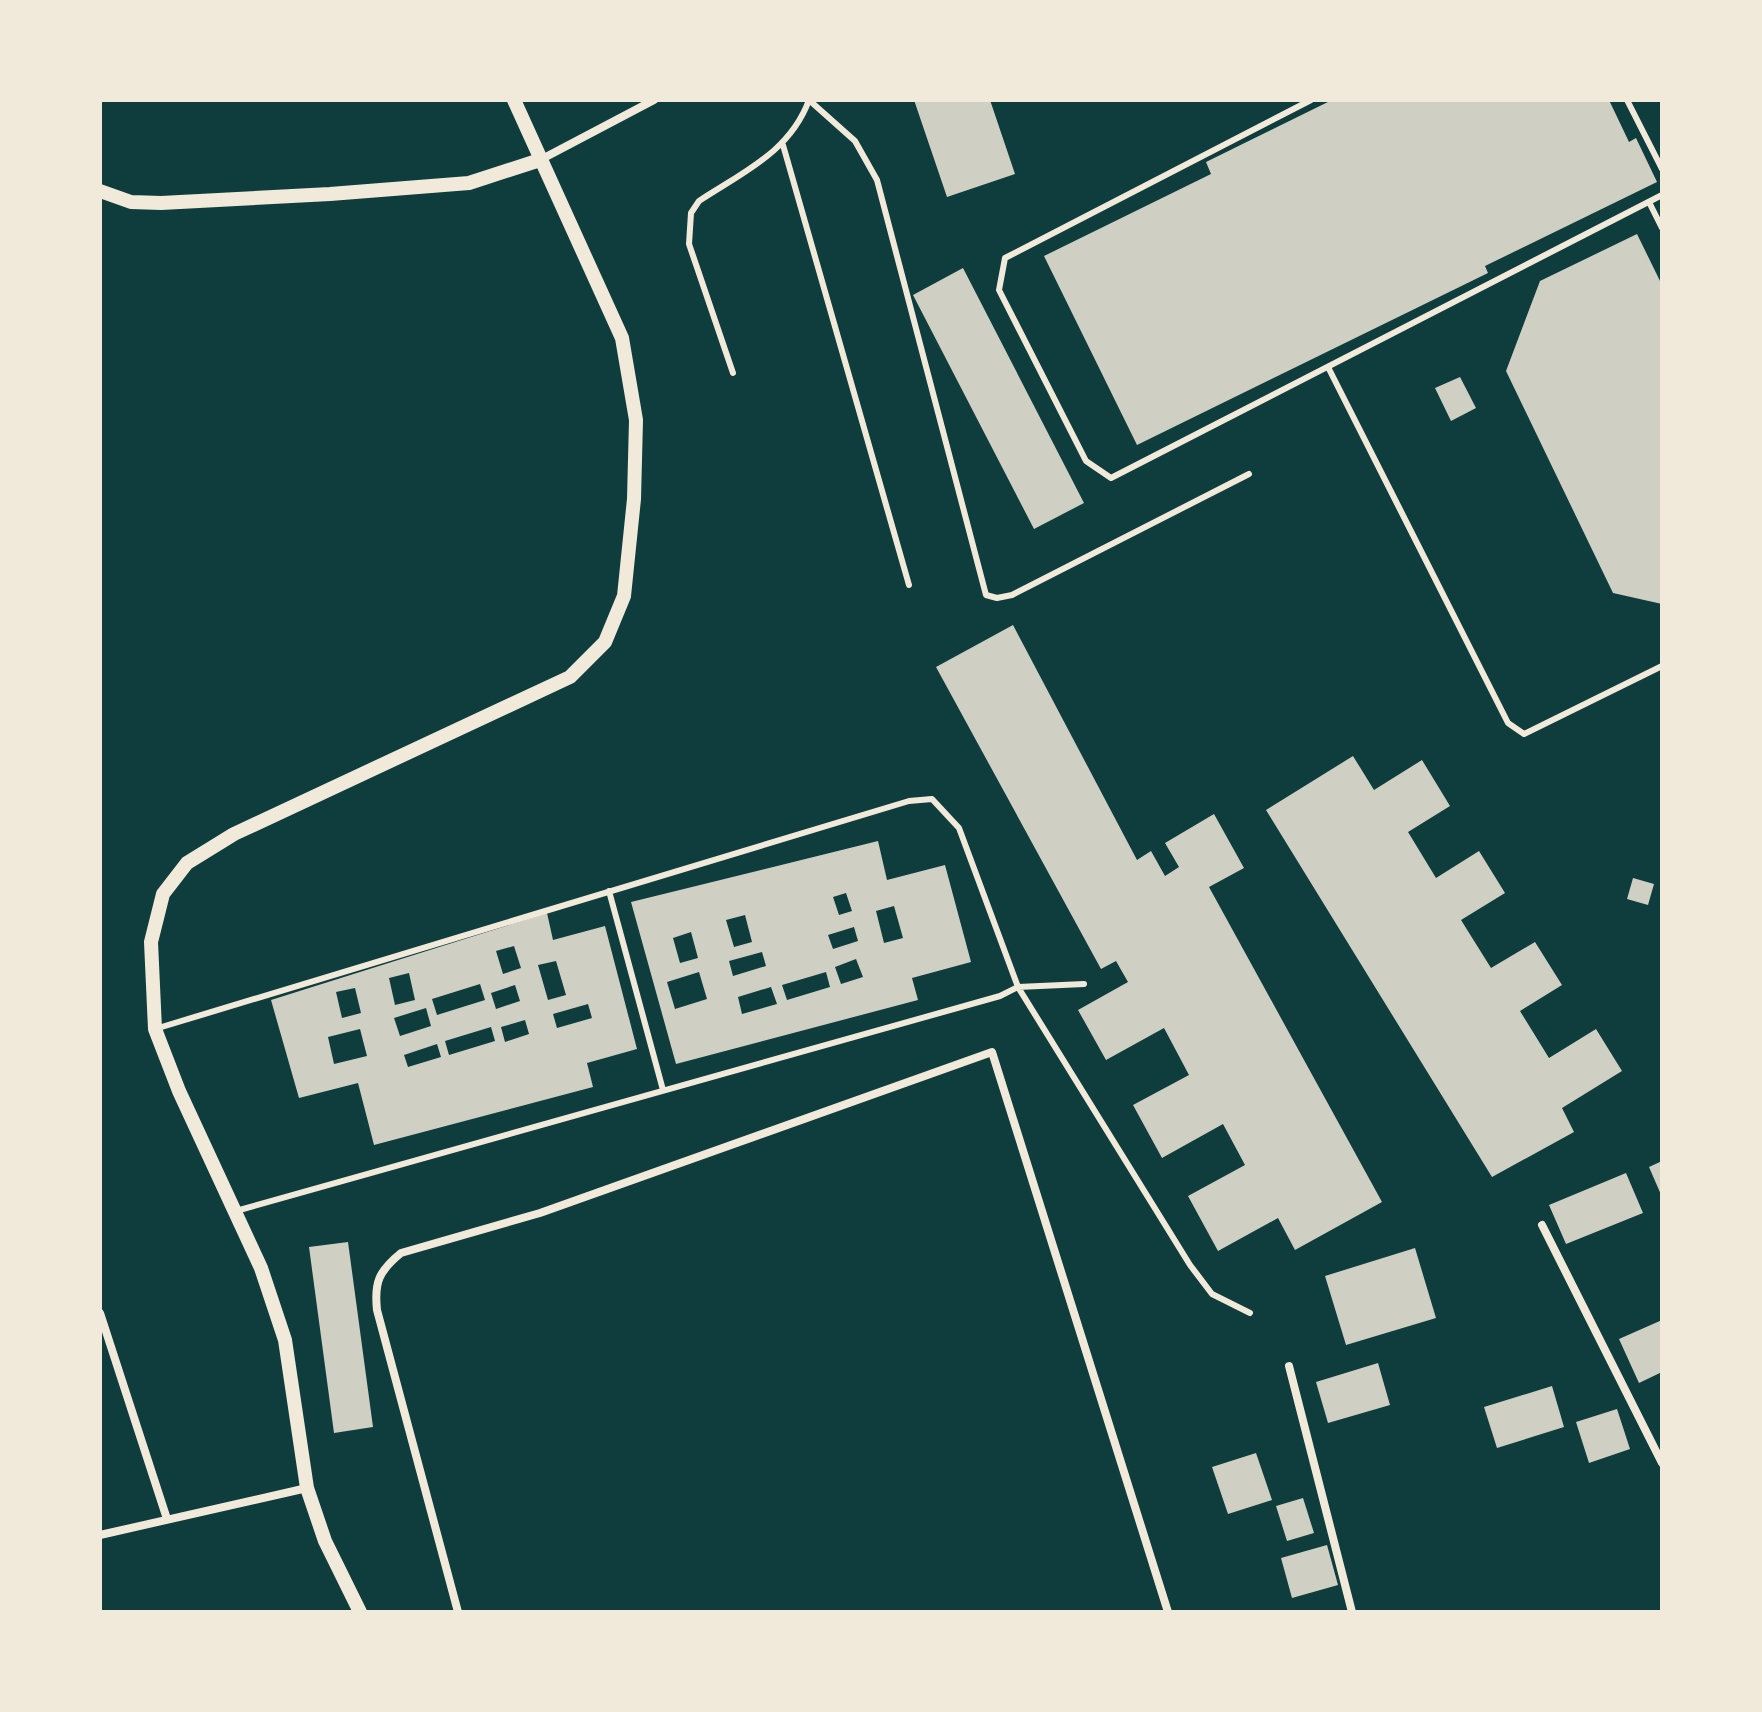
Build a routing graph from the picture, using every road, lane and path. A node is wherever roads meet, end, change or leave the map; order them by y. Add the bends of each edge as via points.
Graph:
1 (514, 100) edge
2 (654, 100) edge
3 (809, 100) edge
4 (1311, 100) edge
5 (1627, 100) edge
6 (783, 145) junction
7 (540, 160) junction
8 (1662, 169) edge
9 (100, 191) edge
10 (1662, 195) edge
11 (1649, 202) junction
12 (1662, 228) edge
13 (1328, 367) junction
14 (733, 373) dead end
15 (1249, 474) dead end
16 (909, 585) dead end
17 (1662, 666) edge
18 (609, 891) junction
19 (1084, 984) dead end
20 (1018, 987) junction
21 (155, 1029) junction
22 (663, 1090) junction
23 (236, 1211) junction
24 (1542, 1225) dead end
25 (100, 1313) edge
26 (1250, 1313) dead end
27 (1289, 1366) dead end
28 (1662, 1463) edge
29 (307, 1488) junction
30 (167, 1519) junction
31 (100, 1535) edge
32 (360, 1612) edge
33 (458, 1612) edge
34 (1168, 1612) edge
35 (1352, 1612) edge

1 - 7 street
2 - 7 street
3 - 6 lane via 800,124
3 - 15 lane via 855,141 877,180 986,595 1012,595
4 - 13 lane via 1005,258 999,290 1086,461 1111,478
5 - 8 lane
6 - 14 lane via 699,201 691,213 689,244
6 - 16 lane
7 - 9 street via 469,183 330,194 161,203 131,202
7 - 21 street via 622,338 636,420 624,596 605,642 570,677 234,834 187,863 163,894 151,942
10 - 11 lane
11 - 12 lane
11 - 13 lane
13 - 17 lane via 1508,723 1524,734
18 - 20 lane via 909,801 932,799 959,828
18 - 21 lane
18 - 22 lane
19 - 20 lane
20 - 22 lane
20 - 26 lane via 1190,1265 1212,1294
21 - 23 street
22 - 23 lane
23 - 29 street via 285,1340
24 - 28 street
25 - 30 street
27 - 35 street
29 - 30 street
29 - 32 street via 325,1541
30 - 31 street
33 - 34 street via 377,1310 374,1287 383,1268 401,1253 540,1213 992,1052

